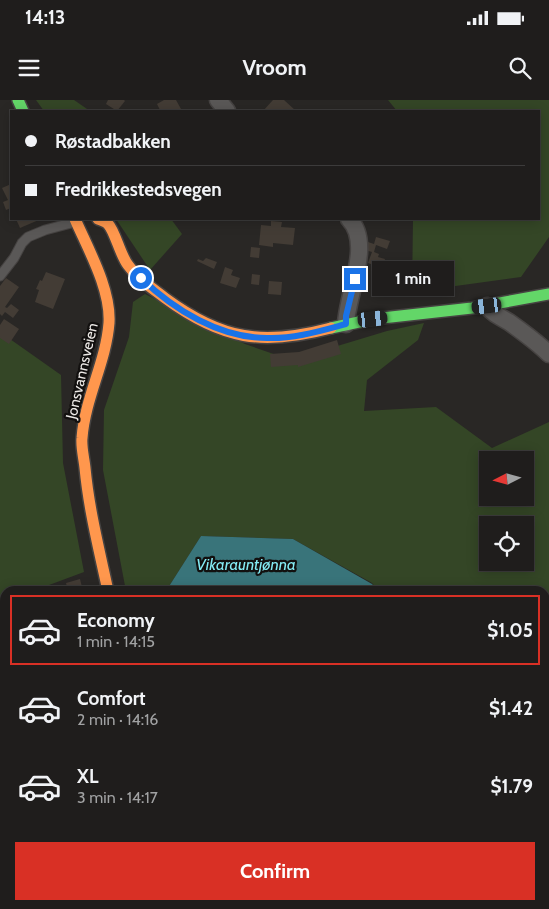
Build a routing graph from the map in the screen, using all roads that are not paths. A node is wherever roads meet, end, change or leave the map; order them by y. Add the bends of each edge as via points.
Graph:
1 (218, 100) edge
2 (226, 110) edge
3 (79, 220) edge
4 (100, 220) edge
5 (350, 220) edge
6 (0, 276) edge
7 (549, 294) edge
8 (487, 306) junction
9 (346, 324) junction
10 (549, 354) edge
11 (107, 586) edge

1 - 2 street
3 - 6 lane, Jonsvannsveien via 45,230 22,242
3 - 11 street, Jonsvannsveien via 108,305 106,342 90,391 82,438 88,503
4 - 9 street via 108,224 121,254 147,285 193,317 215,327 250,337 268,338 304,335
5 - 9 street via 358,236 359,250
7 - 8 street
8 - 9 street
8 - 10 street

